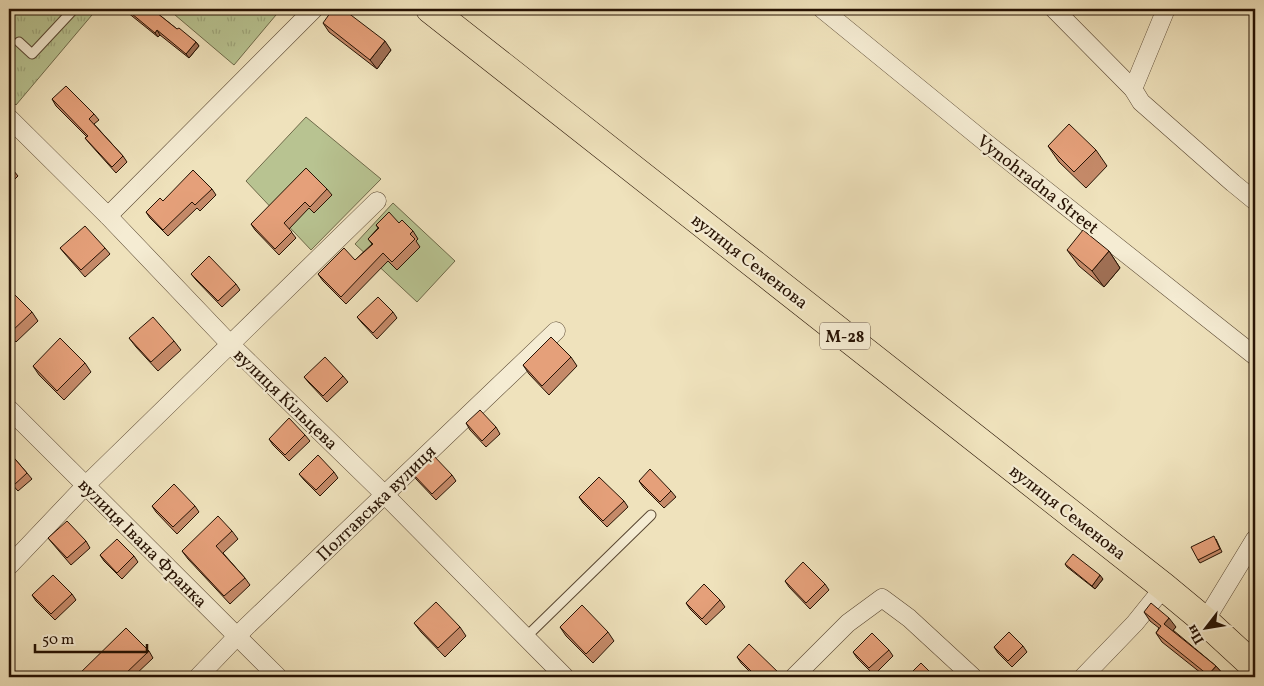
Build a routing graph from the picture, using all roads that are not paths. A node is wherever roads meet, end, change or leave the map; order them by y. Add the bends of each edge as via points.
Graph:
1 (74, 9) edge
2 (314, 9) edge
3 (430, 9) edge
4 (822, 9) edge
5 (1054, 9) edge
6 (1166, 9) edge
7 (19, 42) dead end
8 (1133, 89) junction
9 (9, 118) edge
10 (1255, 200) edge
11 (377, 201) dead end
12 (108, 216) junction
13 (556, 331) dead end
14 (231, 345) junction
15 (1255, 356) edge
16 (9, 409) edge
17 (85, 486) junction
18 (384, 494) junction
19 (651, 515) dead end
20 (1255, 539) edge
21 (9, 566) edge
22 (1164, 587) junction
23 (1205, 621) junction
24 (238, 637) junction
25 (526, 637) junction
26 (1255, 667) edge
27 (198, 677) edge
28 (278, 677) edge
29 (565, 677) edge
30 (794, 677) edge
31 (974, 677) edge
32 (1084, 677) edge

1 - 7 lane via 32,54
2 - 12 street
3 - 22 highway, вулиця Семенова / М-28
4 - 15 street, Vynohradna Street
5 - 8 street
6 - 8 street
8 - 10 street via 1141,102
9 - 12 street, вулиця Кільцева
11 - 14 street
12 - 14 street, вулиця Кільцева
13 - 18 street, Полтавська вулиця
14 - 17 street
14 - 18 street, вулиця Кільцева
16 - 17 street, вулиця Івана Франка
17 - 21 street
17 - 24 street, вулиця Івана Франка
18 - 24 street, Полтавська вулиця
18 - 25 street, вулиця Кільцева
19 - 25 lane
20 - 23 street
22 - 23 highway, вулиця Семенова / М-28
22 - 32 street
23 - 26 highway, вулиця Семенова / М-28
24 - 27 street, Полтавська вулиця
24 - 28 street, вулиця Івана Франка
25 - 29 street, вулиця Кільцева
30 - 31 street via 848,623 882,598

